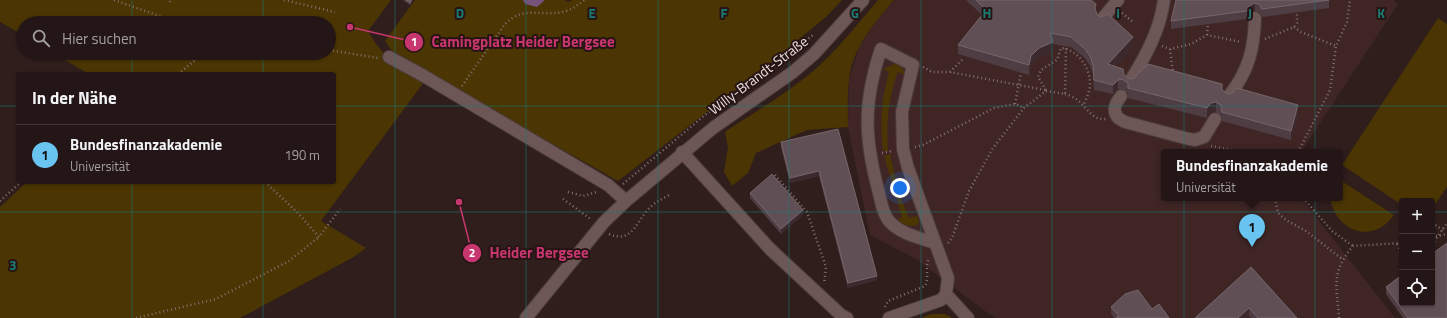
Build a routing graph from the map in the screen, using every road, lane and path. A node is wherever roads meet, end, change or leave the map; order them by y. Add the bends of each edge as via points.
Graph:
1 (114, 0) edge
2 (284, 0) edge
3 (585, 0) edge
4 (863, 0) edge
5 (1164, 0) edge
6 (1350, 0) edge
7 (1119, 5) edge
8 (335, 12) dead end
9 (1297, 12) edge
10 (159, 16) edge
11 (1255, 18) dead end
12 (1102, 19) edge
13 (1132, 22) dead end
14 (1208, 24) edge
15 (1294, 27) junction
16 (817, 32) dead end
17 (1207, 35) junction
18 (1153, 39) junction
19 (1234, 42) dead end
20 (1254, 42) junction
21 (1336, 46) junction
22 (1066, 47) junction
23 (1170, 49) junction
24 (336, 51) edge
25 (389, 57) joint
26 (964, 58) edge
27 (195, 60) edge
28 (913, 65) junction
29 (180, 72) edge
30 (950, 72) junction
31 (1021, 73) edge
32 (1174, 76) edge
33 (1130, 82) edge
34 (1019, 85) junction
35 (1046, 90) junction
36 (1065, 94) junction
37 (457, 95) junction
38 (1121, 96) dead end
39 (1230, 96) edge
40 (1015, 104) junction
41 (1083, 106) junction
42 (1024, 108) junction
43 (1116, 115) junction
44 (1214, 119) dead end
45 (1201, 139) junction
46 (903, 149) junction
47 (1226, 149) edge
48 (1300, 149) edge
49 (682, 152) junction
50 (871, 156) junction
51 (774, 175) edge
52 (19, 184) edge
53 (268, 184) edge
54 (612, 188) junction
55 (568, 192) dead end
56 (669, 195) dead end
57 (563, 199) dead end
58 (626, 201) junction
59 (1276, 201) edge
60 (1306, 201) edge
61 (0, 202) edge
62 (340, 209) dead end
63 (1447, 223) edge
64 (1435, 225) edge
65 (600, 227) junction
66 (1442, 230) junction
67 (1447, 234) edge
68 (1439, 236) junction
69 (319, 237) junction
70 (1435, 237) edge
71 (1435, 241) edge
72 (1397, 244) joint
73 (1353, 246) junction
74 (937, 248) junction
75 (1399, 248) edge
76 (1342, 259) junction
77 (946, 294) junction
78 (820, 295) junction
79 (888, 301) dead end
80 (136, 318) edge
81 (526, 318) edge
82 (847, 318) edge
83 (889, 318) edge
84 (968, 318) edge
85 (1339, 318) edge

1 - 10 path
2 - 8 path
3 - 37 path via 567,11 525,12 511,18
4 - 49 street, Willy-Brandt-Straße via 814,54 793,72
5 - 18 street
6 - 21 path via 1347,22
7 - 12 street
7 - 13 path
9 - 15 path via 1297,23
11 - 20 street
14 - 17 path
15 - 20 path
15 - 21 path
16 - 54 path
17 - 19 path
17 - 23 path via 1191,44
18 - 23 path
18 - 33 street
20 - 39 street via 1248,66
21 - 48 path via 1330,90
22 - 35 path via 1061,48 1056,60 1041,70 1038,77
22 - 36 path
22 - 41 path via 1079,57 1087,68 1089,90
23 - 32 path
24 - 25 path via 367,58
25 - 37 street
26 - 30 path
27 - 29 path
28 - 30 path via 922,66 932,72
28 - 46 street via 902,112
28 - 50 street via 881,49 867,106
30 - 34 path
31 - 34 path
34 - 35 path
34 - 40 path
35 - 36 path
35 - 42 path
36 - 41 path via 1077,99
37 - 54 street
38 - 43 street via 1114,109
40 - 42 path
40 - 46 path via 994,108 923,145
41 - 43 path via 1097,119 1104,120
42 - 74 path via 993,148 969,191 952,238 945,248
43 - 45 street via 1125,122 1188,139
44 - 45 street via 1208,133
45 - 47 path via 1214,147
46 - 50 path
46 - 74 street
49 - 58 street, Willy-Brandt-Straße
49 - 78 street via 765,243
50 - 74 street via 881,202 888,220 902,231
51 - 78 path via 807,212 826,267
52 - 61 path
53 - 69 path
54 - 55 path via 583,196
54 - 58 street
56 - 65 path via 654,204 634,230 623,236 610,235
57 - 65 path
58 - 65 street, Willy-Brandt-Straße
59 - 76 path via 1278,213 1286,220 1306,231
60 - 73 path via 1332,231
62 - 69 path
63 - 66 path
64 - 66 path
65 - 81 street, Willy-Brandt-Straße
66 - 68 path
67 - 68 path
68 - 70 path
68 - 71 path
69 - 80 path via 289,261 216,299
72 - 73 path
72 - 75 path
73 - 76 path
74 - 77 street via 948,278
74 - 79 path via 927,262 925,286
76 - 85 path via 1335,287
77 - 83 street via 934,303
77 - 84 street
78 - 82 street

